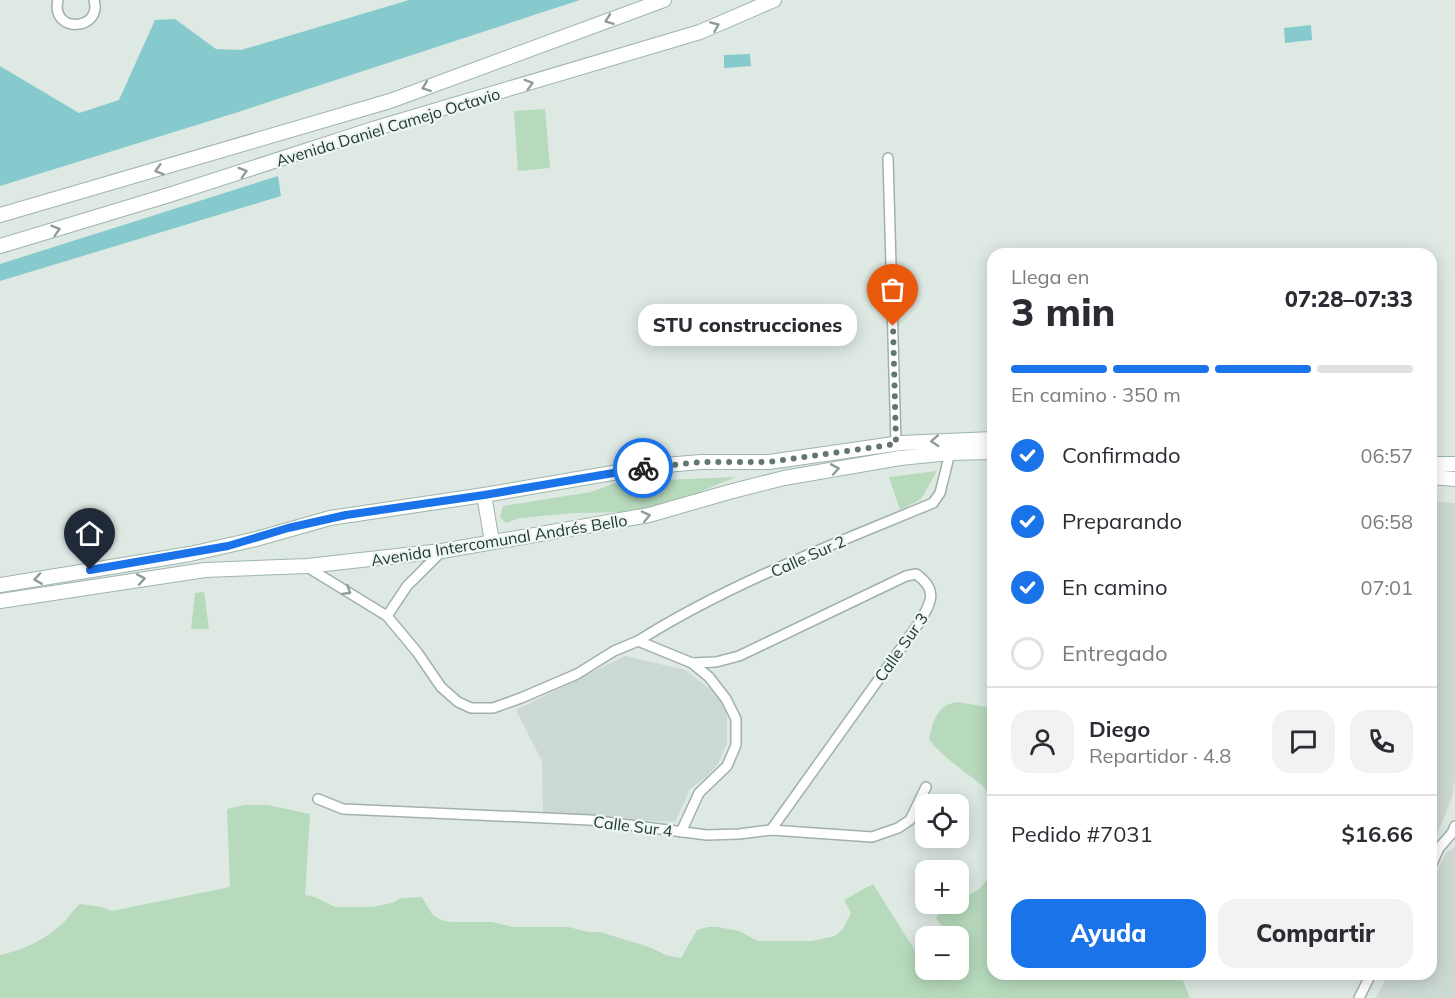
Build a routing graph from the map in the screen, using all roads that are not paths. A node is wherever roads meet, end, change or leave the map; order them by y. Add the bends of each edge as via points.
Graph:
1 (58, 0) edge
2 (94, 0) edge
3 (664, 0) edge
4 (774, 0) edge
5 (888, 158) dead end
6 (0, 215) edge
7 (0, 246) edge
8 (987, 439) edge
9 (896, 444) junction
10 (987, 452) edge
11 (951, 453) junction
12 (1437, 464) edge
13 (1455, 465) edge
14 (1437, 478) edge
15 (1455, 479) edge
16 (484, 495) junction
17 (492, 542) junction
18 (442, 551) junction
19 (307, 566) junction
20 (0, 585) edge
21 (0, 601) edge
22 (387, 616) junction
23 (638, 641) junction
24 (692, 663) junction
25 (926, 788) dead end
26 (318, 799) dead end
27 (1455, 826) edge
28 (771, 830) junction
29 (681, 832) junction
30 (1437, 852) edge
31 (1368, 980) edge
32 (1359, 998) edge

1 - 2 street via 57,12 70,25 88,21 94,13
3 -> 6 main road, Avenida Daniel Camejo Octavio via 390,101
7 -> 4 main road, Avenida Daniel Camejo Octavio via 700,32
5 - 9 street
8 -> 9 main road
9 - 16 main road via 769,462 676,464
10 - 11 main road, Avenida Intercomunal Andrés Bello
17 -> 11 main road, Avenida Intercomunal Andrés Bello via 649,515 784,478
11 - 23 street, Calle Sur 2 via 940,494 933,503 700,605
12 - 13 main road
14 - 15 main road
16 - 17 main road
16 -> 20 main road via 330,518 190,554
17 - 18 main road, Avenida Intercomunal Andrés Bello
18 - 19 main road, Avenida Intercomunal Andrés Bello
18 - 22 street via 407,586
21 -> 19 main road, Avenida Intercomunal Andrés Bello via 205,570
19 -> 22 street, Calle Sur 2
22 - 23 street, Calle Sur 2 via 441,687 471,708 494,708 520,698
23 - 24 street
24 - 28 street, Calle Sur 3 via 739,656 906,576 916,574 930,591 931,604 919,623
24 - 29 street via 726,699 736,719 736,745 727,766 699,793
25 - 28 street, Calle Sur 4 via 910,820 884,834 872,837
26 - 29 street, Calle Sur 4 via 343,809 590,820
27 - 30 street
28 - 29 street, Calle Sur 4 via 707,835
31 - 32 street

